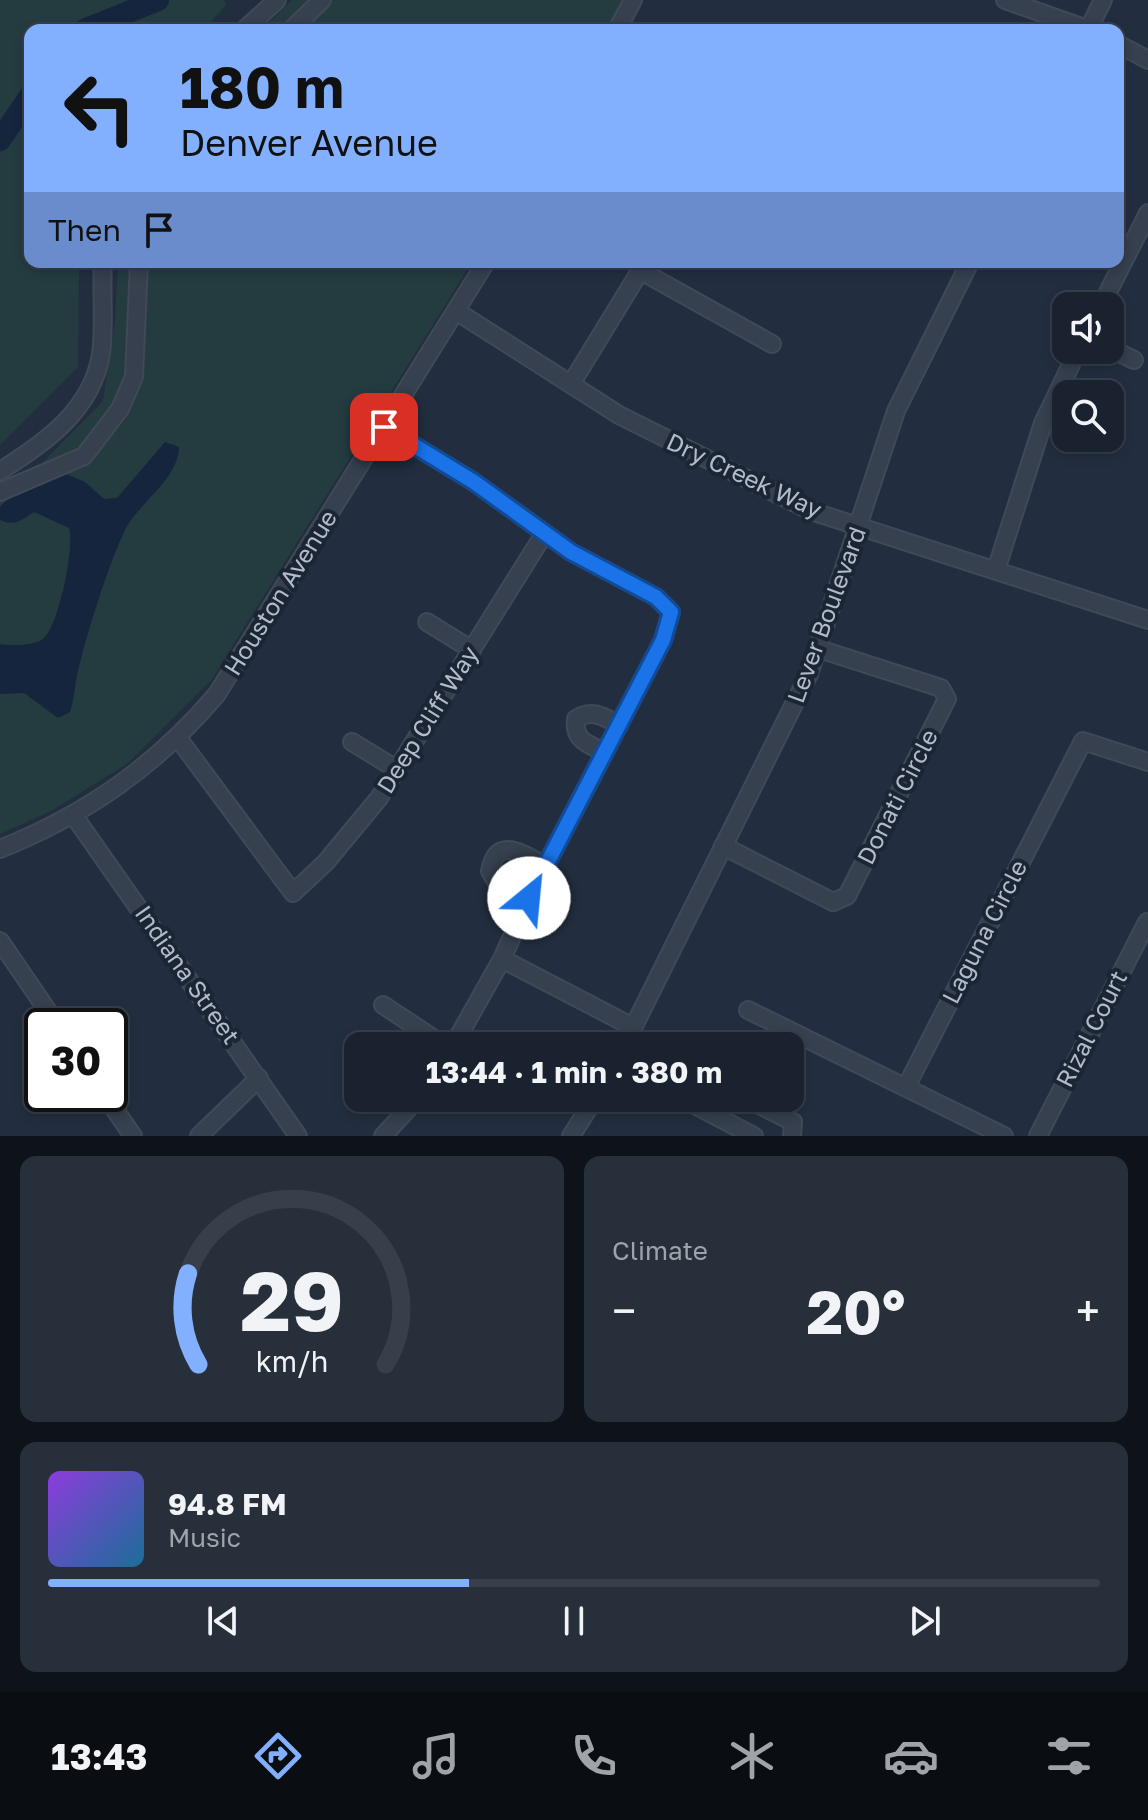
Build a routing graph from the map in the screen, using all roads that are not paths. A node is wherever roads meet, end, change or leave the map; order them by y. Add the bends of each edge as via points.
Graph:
1 (277, 0) edge
2 (322, 0) edge
3 (633, 0) edge
4 (1005, 0) edge
5 (1103, 0) edge
6 (251, 24) edge
7 (297, 24) edge
8 (620, 24) edge
9 (1072, 24) edge
10 (1092, 24) edge
11 (1124, 47) edge
12 (1148, 60) edge
13 (1148, 213) edge
14 (1124, 260) edge
15 (103, 268) edge
16 (139, 268) edge
17 (482, 268) edge
18 (642, 268) edge
19 (646, 268) edge
20 (967, 268) edge
21 (1120, 268) edge
22 (1108, 292) edge
23 (456, 311) junction
24 (772, 344) dead end
25 (1124, 355) edge
26 (1134, 360) dead end
27 (1071, 364) edge
28 (571, 384) junction
29 (384, 427) junction
30 (0, 471) edge
31 (0, 492) edge
32 (859, 526) junction
33 (544, 534) junction
34 (996, 570) junction
35 (1148, 620) edge
36 (427, 622) dead end
37 (819, 649) junction
38 (472, 650) junction
39 (619, 725) junction
40 (178, 738) junction
41 (352, 742) dead end
42 (604, 752) junction
43 (1148, 762) edge
44 (398, 770) junction
45 (74, 816) junction
46 (723, 846) junction
47 (0, 849) edge
48 (546, 866) junction
49 (529, 898) junction
50 (1147, 922) edge
51 (0, 941) edge
52 (502, 959) junction
53 (383, 1005) dead end
54 (46, 1008) edge
55 (748, 1010) dead end
56 (424, 1032) edge
57 (461, 1032) edge
58 (621, 1032) edge
59 (630, 1032) edge
60 (259, 1078) junction
61 (906, 1087) junction
62 (116, 1112) edge
63 (405, 1112) edge
64 (586, 1112) edge
65 (708, 1112) edge
66 (773, 1112) edge
67 (133, 1136) edge
68 (199, 1136) edge
69 (298, 1136) edge
70 (383, 1136) edge
71 (571, 1136) edge
72 (754, 1136) edge
73 (792, 1136) edge
74 (1004, 1136) edge
75 (1038, 1136) edge

1 - 6 street
2 - 7 street
3 - 8 street
4 - 9 street
5 - 10 street
11 - 12 street
13 - 14 street
15 - 30 street via 100,356 85,397 42,443
16 - 31 street via 134,377 120,409 84,456
17 - 23 street, Houston Avenue
18 - 28 street
19 - 24 street via 695,304
20 - 32 street, Lever Boulevard via 896,411
21 - 22 street
23 - 28 street, Dry Creek Way
23 - 29 street, Houston Avenue
25 - 26 street
27 - 34 street via 1043,423
28 - 32 street, Dry Creek Way via 619,415 777,496
29 - 33 street via 474,482
29 - 40 street, Houston Avenue via 238,663
32 - 34 street, Dry Creek Way
32 - 37 street, Lever Boulevard
33 - 38 street, Deep Cliff Way
33 - 39 street via 656,597 671,612 663,640
34 - 35 street, Dry Creek Way
36 - 38 street
37 - 46 street, Lever Boulevard
37 - 46 street, Donati Circle via 941,688 947,699 841,901 833,902
38 - 44 street, Deep Cliff Way
39 - 42 street
39 - 42 street via 596,713 576,719 580,739
40 - 44 street, Deep Cliff Way via 293,893 352,833
40 - 45 street, Houston Avenue via 131,779
41 - 44 street
42 - 48 street
43 - 61 street, Laguna Circle via 1083,741
45 - 47 street, Houston Avenue
45 - 60 street, Indiana Street
46 - 59 street, Lever Boulevard
48 - 49 street
48 - 49 street via 512,849 492,859 490,871 496,881
49 - 52 street
50 - 75 street, Rizal Court
51 - 54 street
52 - 57 street
52 - 58 street
53 - 56 street
55 - 61 street
60 - 68 street
60 - 69 street, Indiana Street
61 - 74 street
62 - 67 street
63 - 70 street
64 - 71 street
65 - 72 street
66 - 73 street via 793,1122

